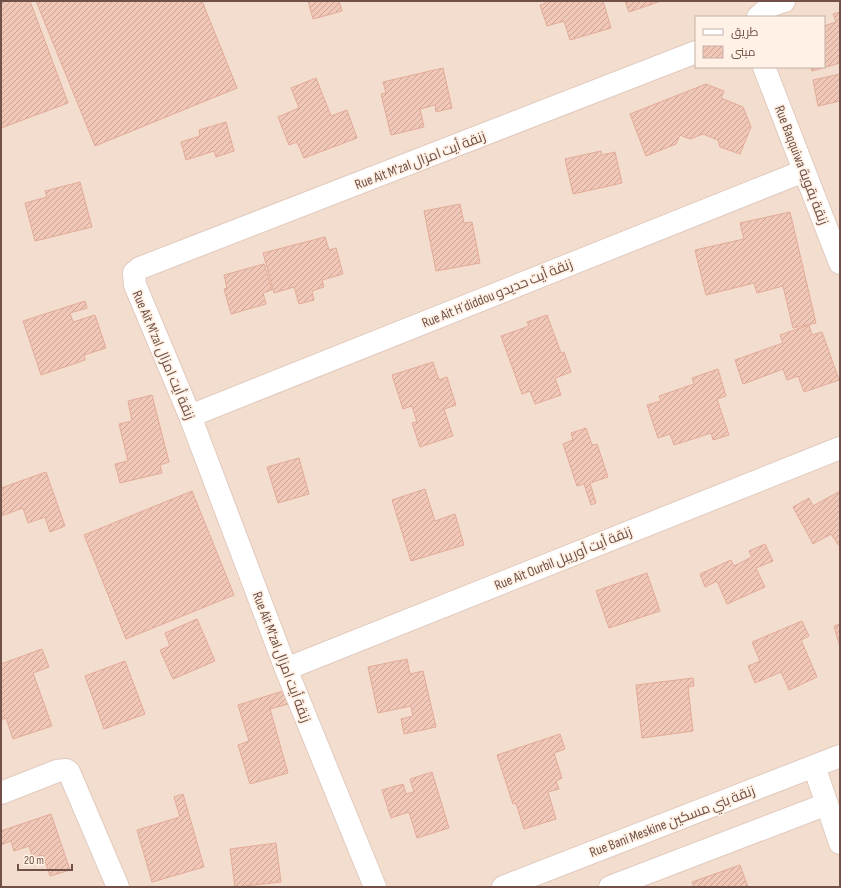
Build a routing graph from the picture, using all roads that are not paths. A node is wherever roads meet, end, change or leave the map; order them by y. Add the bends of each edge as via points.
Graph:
1 (784, 1) edge
2 (759, 16) edge
3 (695, 52) edge
4 (764, 68) edge
5 (804, 171) junction
6 (840, 263) edge
7 (190, 416) junction
8 (840, 448) edge
9 (286, 669) junction
10 (840, 756) edge
11 (814, 766) junction
12 (1, 793) edge
13 (827, 804) junction
14 (840, 843) edge
15 (118, 887) edge
16 (375, 887) edge
17 (503, 887) edge
18 (610, 887) edge

1 - 2 street via 772,5
3 - 7 street, Rue Ait M'zal زنقة أيت امزال via 136,270 133,277 135,286
4 - 5 street, Rue Baqquiwa زنقة بقوية
5 - 6 street, Rue Baqquiwa زنقة بقوية
5 - 7 street, Rue Ait H´diddou زنقة أيت حديدو
7 - 9 street, Rue Ait M'zal زنقة أيت امزال
8 - 9 street, Rue Ait Ourbil زنقة أيت أوريبل
9 - 16 street, Rue Ait M'zal زنقة أيت امزال
10 - 11 street, Rue Bani Meskine زنقة بني مسكين
11 - 13 street
11 - 17 street, Rue Bani Meskine زنقة بني مسكين
12 - 15 street via 57,771 69,772
13 - 14 street
13 - 18 street

